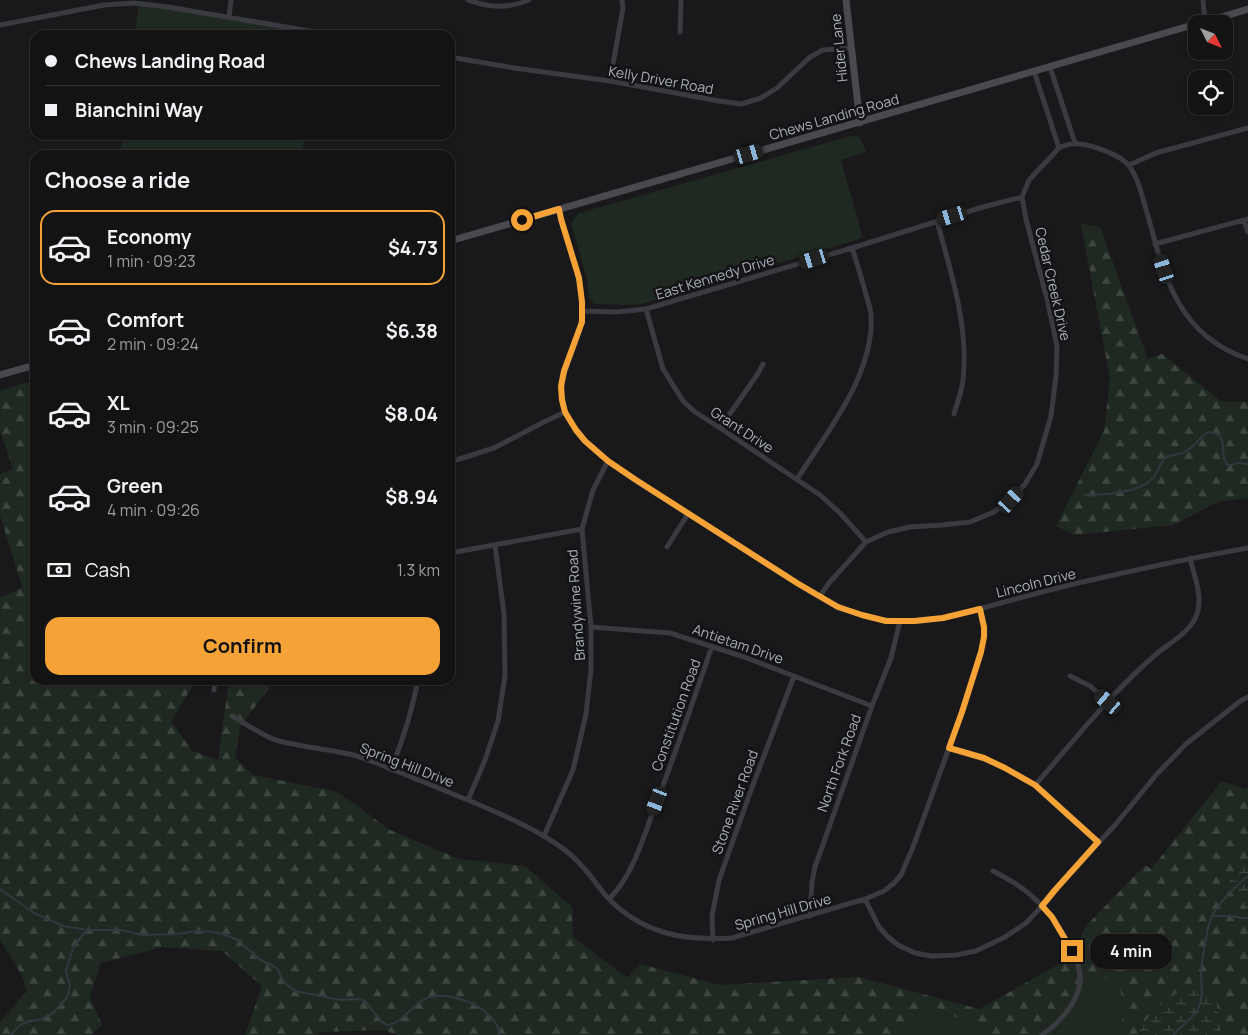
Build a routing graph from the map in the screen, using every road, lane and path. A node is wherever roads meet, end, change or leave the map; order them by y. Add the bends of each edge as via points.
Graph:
1 (231, 0) edge
2 (468, 0) edge
3 (529, 0) edge
4 (622, 0) edge
5 (681, 0) edge
6 (846, 0) edge
7 (1203, 0) edge
8 (103, 3) edge
9 (1248, 9) edge
10 (1201, 15) edge
11 (1227, 15) edge
12 (228, 17) junction
13 (0, 25) edge
14 (1188, 26) edge
15 (304, 30) edge
16 (680, 32) dead end
17 (852, 48) junction
18 (455, 57) edge
19 (1050, 66) junction
20 (1034, 71) junction
21 (610, 82) junction
22 (860, 123) junction
23 (1248, 128) edge
24 (1075, 143) junction
25 (1059, 148) junction
26 (1129, 165) junction
27 (1022, 197) junction
28 (559, 209) junction
29 (1246, 220) edge
30 (937, 221) junction
31 (1248, 232) edge
32 (455, 240) edge
33 (1155, 244) junction
34 (852, 248) junction
35 (646, 309) junction
36 (582, 311) junction
37 (1248, 359) edge
38 (763, 364) dead end
39 (30, 366) edge
40 (0, 375) edge
41 (565, 412) junction
42 (954, 414) dead end
43 (720, 428) junction
44 (455, 460) edge
45 (608, 461) junction
46 (797, 479) junction
47 (688, 514) junction
48 (582, 529) junction
49 (866, 542) junction
50 (495, 545) junction
51 (667, 548) dead end
52 (1248, 548) edge
53 (455, 552) edge
54 (1190, 558) junction
55 (820, 596) junction
56 (980, 609) junction
57 (900, 621) junction
58 (591, 627) junction
59 (712, 646) junction
60 (794, 676) junction
61 (1070, 676) dead end
62 (214, 685) edge
63 (417, 685) edge
64 (214, 690) dead end
65 (1248, 697) edge
66 (1108, 702) junction
67 (872, 706) junction
68 (232, 716) dead end
69 (949, 748) junction
70 (391, 769) junction
71 (1035, 785) junction
72 (468, 800) junction
73 (544, 836) junction
74 (1098, 842) junction
75 (993, 872) dead end
76 (609, 899) junction
77 (865, 899) junction
78 (1042, 906) junction
79 (810, 916) junction
80 (713, 940) junction
81 (1042, 1035) edge

1 - 12 street
2 - 3 street via 500,7
4 - 21 street
5 - 16 street
6 - 17 main road, Hider Lane
7 - 10 street
8 - 12 street via 134,3
8 - 13 street
9 - 11 main road, Chews Landing Road
12 - 15 street
14 - 19 main road, Chews Landing Road
17 - 21 street, Kelly Driver Road via 823,50 810,56 777,88 761,98 741,104
17 - 22 main road, Hider Lane
18 - 21 street, Kelly Driver Road
19 - 20 main road, Chews Landing Road
19 - 24 street
20 - 22 main road, Chews Landing Road
20 - 25 street
22 - 28 main road, Chews Landing Road
23 - 26 street via 1156,153
24 - 25 street
24 - 26 street via 1112,153
25 - 27 street via 1029,180
26 - 33 street via 1139,185
27 - 30 street, East Kennedy Drive
27 - 49 street, Cedar Creek Drive via 1057,346 1051,416 1037,464 1011,500 994,512 970,522 888,532
28 - 32 main road, Chews Landing Road
28 - 36 street, Lincoln Drive via 579,278
29 - 31 street
29 - 33 street
30 - 34 street, East Kennedy Drive
30 - 42 street via 958,300 964,340 963,381
33 - 37 street via 1177,301 1187,317 1218,346
34 - 35 street, East Kennedy Drive
34 - 46 street via 871,313 870,342 860,375
35 - 36 street, East Kennedy Drive
35 - 43 street, Grant Drive via 663,369 673,386 695,412
36 - 41 street, Lincoln Drive via 582,322 561,386
38 - 43 street
39 - 40 main road
41 - 44 street via 494,448
41 - 45 street, Lincoln Drive via 585,441
43 - 46 street, Grant Drive
45 - 47 street, Lincoln Drive
45 - 48 street, Brandywine Road via 593,490
46 - 49 street, Grant Drive via 834,507
47 - 51 street
47 - 55 street, Lincoln Drive
48 - 50 street
48 - 58 street, Brandywine Road
49 - 55 street, Cedar Creek Drive
50 - 53 street
50 - 72 street via 504,614 505,676 498,721
52 - 54 street, Lincoln Drive
54 - 56 street, Lincoln Drive
54 - 66 street via 1199,602 1193,624 1140,668
55 - 57 street, Lincoln Drive via 838,607 862,615
56 - 57 street, Lincoln Drive via 943,618
56 - 69 street, Spring Hill Drive via 984,627 981,652
57 - 67 street, North Fork Road via 891,658
58 - 59 street, Antietam Drive via 670,633
58 - 73 street, Brandywine Road via 587,705 573,770
59 - 60 street, Antietam Drive
59 - 76 street, Constitution Road via 637,854 625,880
60 - 67 street, Antietam Drive
60 - 80 street, Stone River Road via 719,880 712,916
61 - 66 street via 1090,686
62 - 64 street
63 - 70 street via 403,740
65 - 74 street via 1186,744
66 - 71 street
67 - 79 street, North Fork Road via 815,867
68 - 70 street, Spring Hill Drive via 277,741 336,751
69 - 71 street via 984,758
69 - 77 street, Spring Hill Drive via 901,875 884,891
70 - 72 street, Spring Hill Drive
71 - 74 street
72 - 73 street, Spring Hill Drive
73 - 76 street, Spring Hill Drive via 570,854
74 - 78 street
75 - 78 street via 1011,881
76 - 80 street, Spring Hill Drive via 642,924 667,934
77 - 78 street via 888,938 915,954 932,956 976,951 1005,938
77 - 79 street, Spring Hill Drive
78 - 81 street via 1070,948 1077,962 1080,981 1068,1010
79 - 80 street, Spring Hill Drive via 732,938

